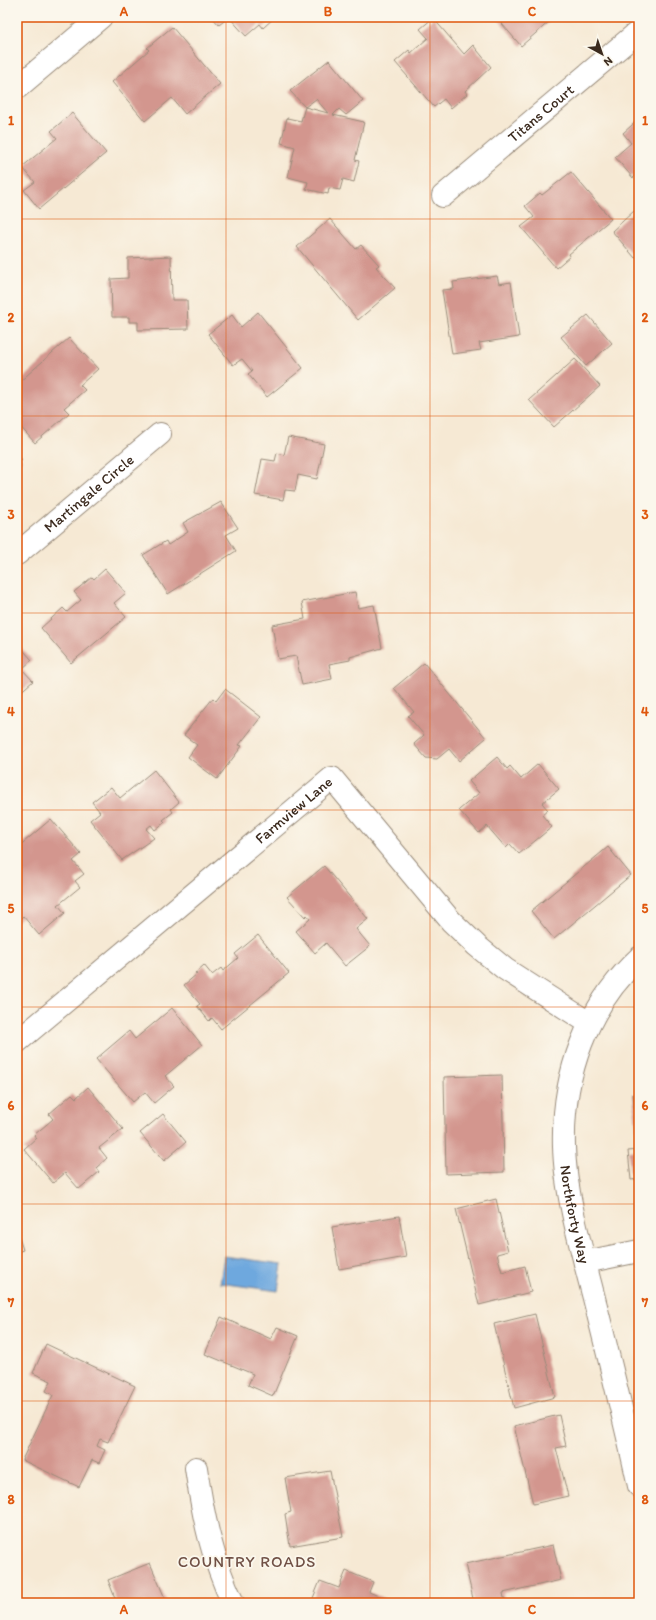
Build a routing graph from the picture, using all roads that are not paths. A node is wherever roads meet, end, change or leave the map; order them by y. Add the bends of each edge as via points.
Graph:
1 (101, 17) edge
2 (639, 31) edge
3 (17, 88) edge
4 (444, 196) dead end
5 (160, 434) dead end
6 (17, 554) edge
7 (639, 958) edge
8 (589, 1023) junction
9 (17, 1042) edge
10 (639, 1251) edge
11 (585, 1262) junction
12 (196, 1468) dead end
13 (639, 1486) edge
14 (233, 1603) edge

1 - 3 street
2 - 4 street, Titans Court
5 - 6 street, Martingale Circle
7 - 8 street, Northforty Way via 625,970 606,994
8 - 9 street, Farmview Lane via 505,969 477,946 451,921 332,778
8 - 11 street, Northforty Way via 575,1060 566,1102 564,1146 569,1190
10 - 11 street
11 - 13 street, Northforty Way
12 - 14 street via 206,1527 224,1586

